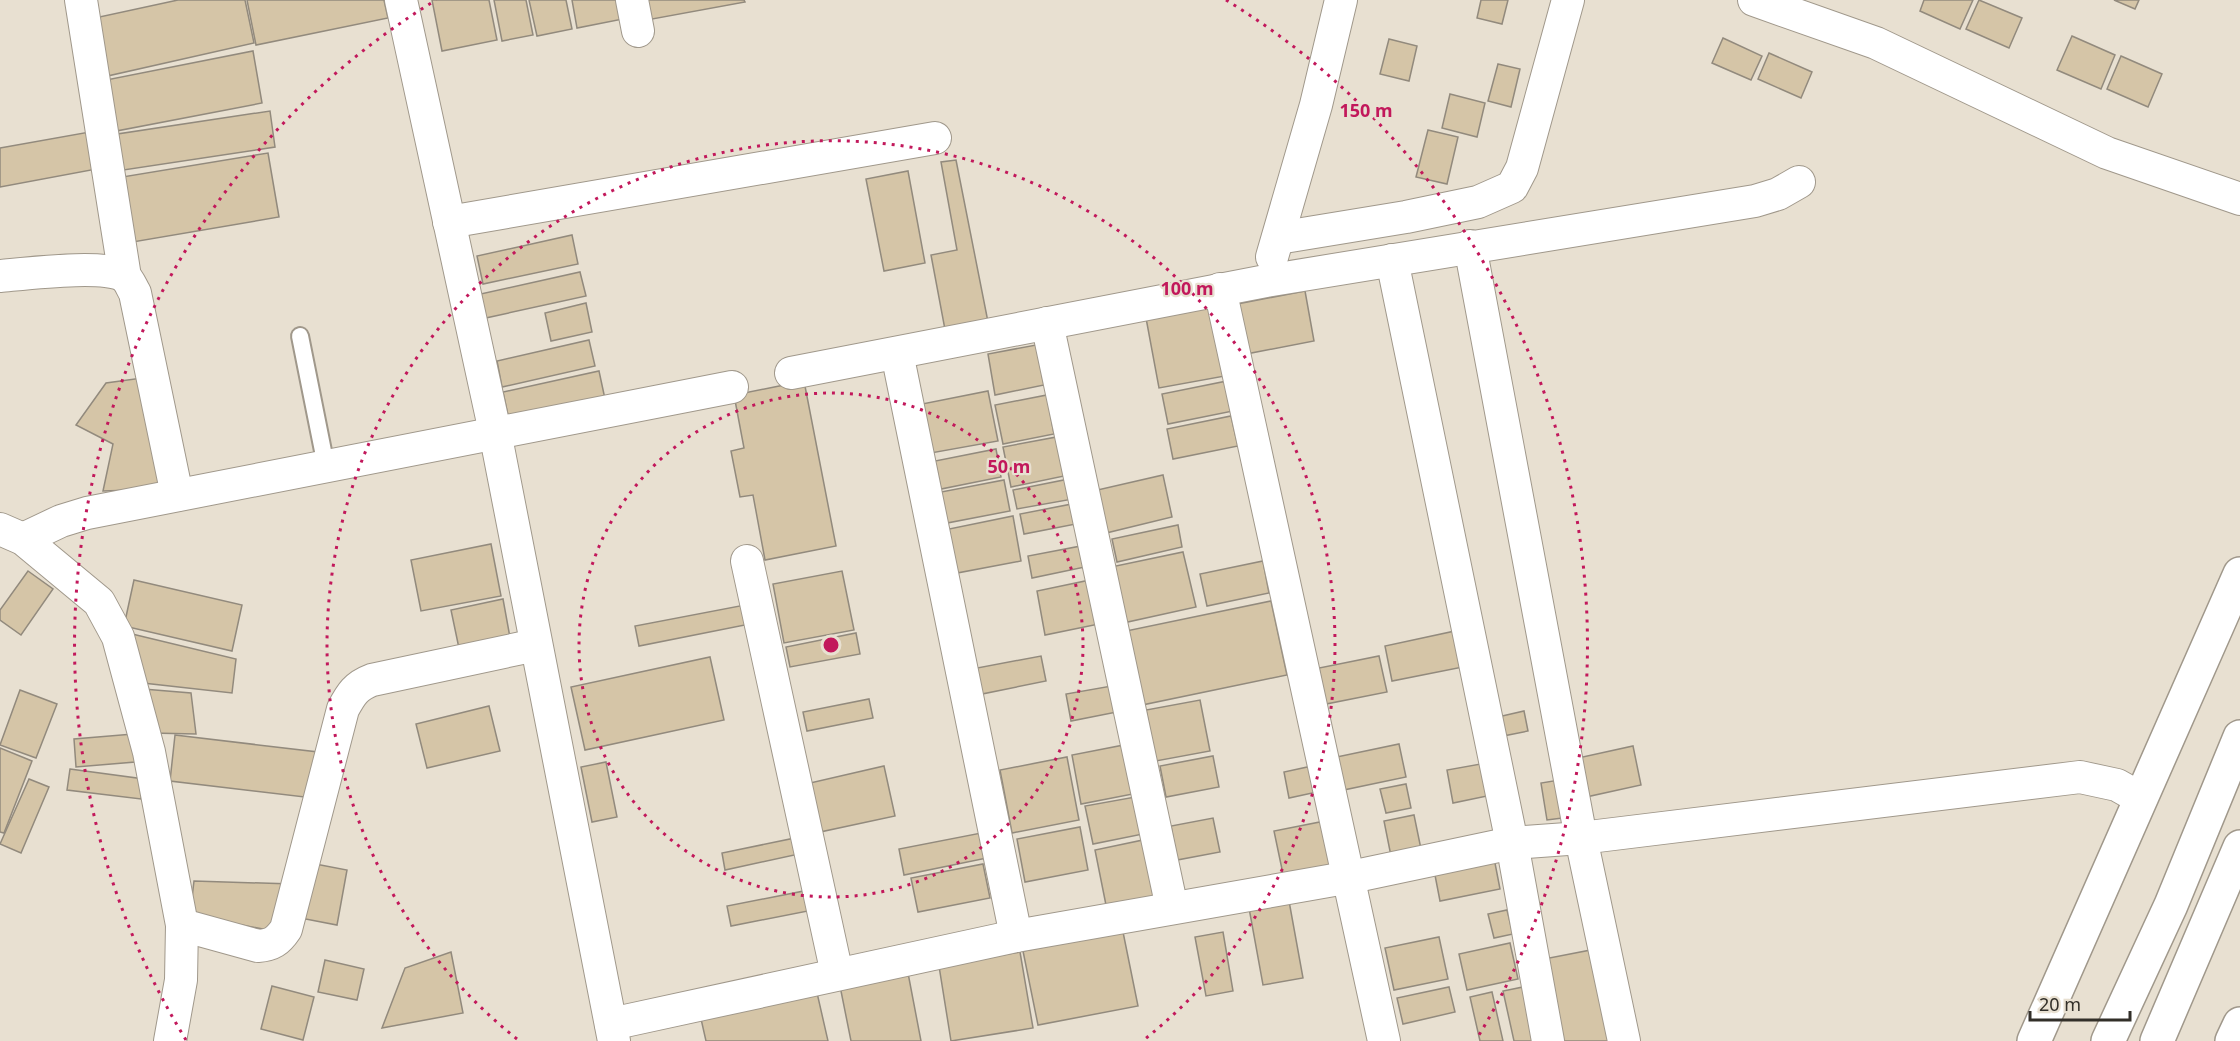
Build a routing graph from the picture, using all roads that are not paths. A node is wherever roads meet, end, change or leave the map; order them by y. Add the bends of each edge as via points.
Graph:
1 (81, 0) edge
2 (401, 0) edge
3 (632, 0) edge
4 (1341, 0) edge
5 (1568, 0) edge
6 (1754, 0) edge
7 (638, 31) dead end
8 (935, 138) dead end
9 (1798, 182) dead end
10 (2240, 199) edge
11 (449, 222) junction
12 (1278, 238) junction
13 (1470, 246) junction
14 (1392, 260) junction
15 (0, 276) edge
16 (125, 277) junction
17 (1266, 281) junction
18 (1220, 289) junction
19 (1047, 323) junction
20 (300, 336) dead end
21 (897, 353) junction
22 (791, 373) dead end
23 (732, 387) dead end
24 (495, 432) junction
25 (326, 466) junction
26 (177, 495) junction
27 (11, 534) edge
28 (747, 561) dead end
29 (2240, 574) edge
30 (536, 645) junction
31 (2240, 737) edge
32 (2140, 798) junction
33 (1581, 838) junction
34 (1512, 843) junction
35 (2240, 847) edge
36 (1351, 877) junction
37 (1172, 908) junction
38 (182, 925) junction
39 (1016, 936) junction
40 (837, 975) junction
41 (2240, 1024) edge
42 (612, 1032) edge
43 (170, 1041) edge
44 (1384, 1041) edge
45 (1548, 1041) edge
46 (1624, 1041) edge
47 (2034, 1041) edge
48 (2108, 1041) edge
49 (2157, 1041) edge
50 (2232, 1041) edge

1 - 16 street
2 - 11 street
3 - 7 street
4 - 12 street
5 - 12 street via 1522,168 1512,187 1478,202
6 - 10 street via 1876,43 2107,153
8 - 11 street
9 - 13 street via 1755,201
11 - 24 street
12 - 17 street
13 - 14 street
13 - 33 street
14 - 17 street
14 - 34 street
15 - 16 street via 112,271
16 - 26 street via 135,293
17 - 18 street
18 - 19 street
18 - 36 street
19 - 21 street
19 - 37 street
20 - 25 lane
21 - 22 street
21 - 39 street
23 - 24 street
24 - 25 street
24 - 30 street
25 - 26 street
26 - 27 street via 87,513
27 - 38 street via 99,602 118,637 149,752
28 - 40 street
29 - 32 main road
30 - 38 street via 360,685 343,709 286,929 280,939 258,946
30 - 42 street
31 - 48 main road via 2171,905
32 - 33 street via 2117,785 2080,777
32 - 47 main road
33 - 34 street
33 - 46 street
34 - 36 street
34 - 45 street
35 - 49 main road
36 - 37 street
36 - 44 street
37 - 39 street
38 - 43 street via 181,980
39 - 40 street
40 - 42 street
41 - 50 main road

